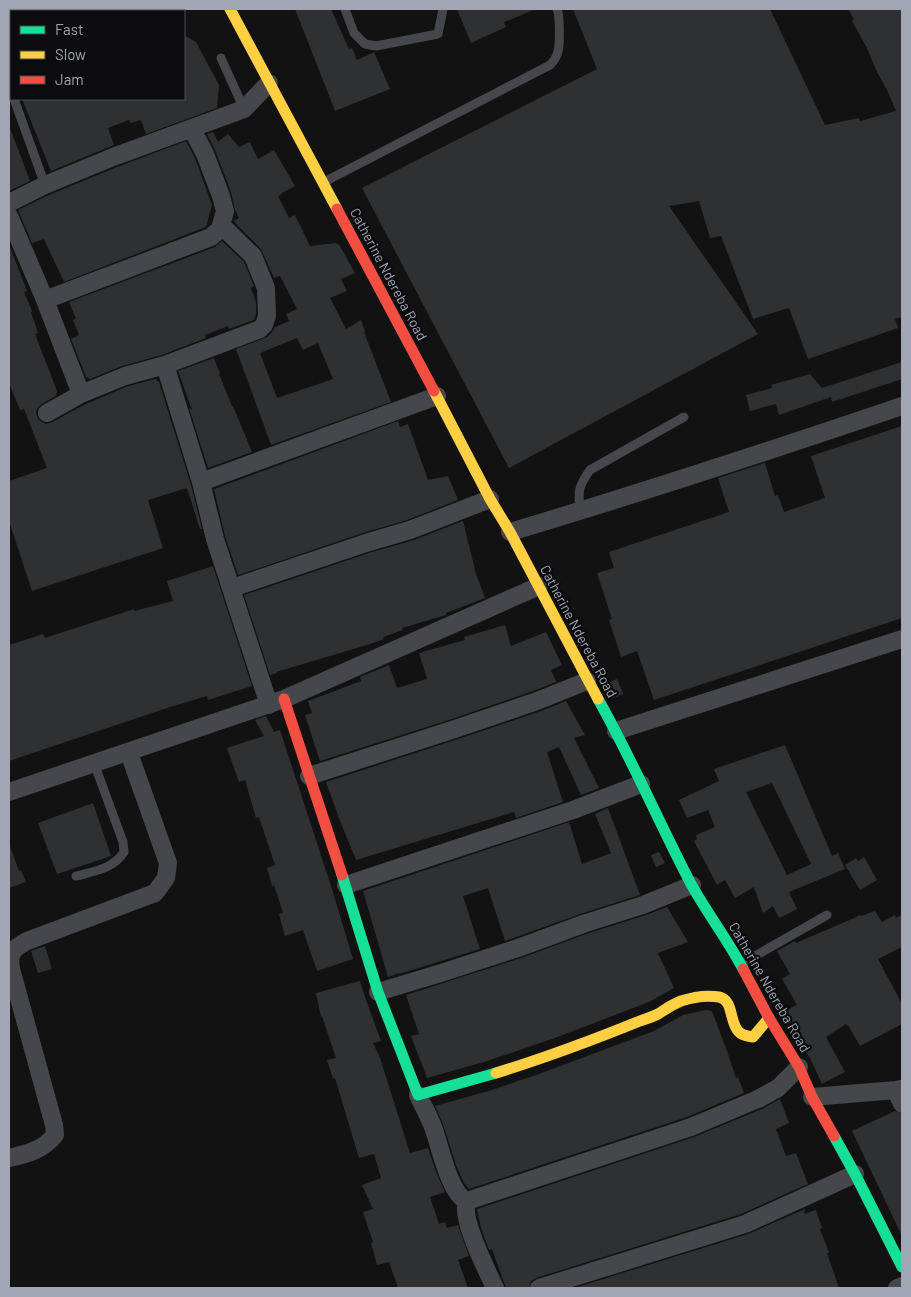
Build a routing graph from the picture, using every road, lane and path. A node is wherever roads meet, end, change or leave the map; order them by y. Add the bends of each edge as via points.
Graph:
1 (230, 9) edge
2 (345, 9) edge
3 (444, 9) edge
4 (557, 9) edge
5 (221, 58) dead end
6 (270, 83) junction
7 (14, 100) edge
8 (244, 110) junction
9 (192, 129) junction
10 (323, 183) junction
11 (45, 185) junction
12 (9, 203) edge
13 (9, 216) edge
14 (221, 225) junction
15 (45, 300) junction
16 (165, 365) junction
17 (81, 394) junction
18 (437, 396) junction
19 (902, 406) edge
20 (46, 413) dead end
21 (684, 417) dead end
22 (201, 482) junction
23 (490, 499) junction
24 (580, 511) junction
25 (510, 532) junction
26 (539, 586) junction
27 (232, 588) junction
28 (902, 639) edge
29 (587, 680) junction
30 (277, 702) junction
31 (616, 731) junction
32 (129, 753) junction
33 (94, 763) junction
34 (309, 776) junction
35 (641, 784) junction
36 (9, 792) edge
37 (76, 876) dead end
38 (346, 884) junction
39 (692, 886) junction
40 (827, 915) dead end
41 (741, 965) junction
42 (378, 992) junction
43 (769, 1018) junction
44 (799, 1068) junction
45 (900, 1094) edge
46 (418, 1095) junction
47 (812, 1097) junction
48 (9, 1158) edge
49 (855, 1174) junction
50 (467, 1201) junction
51 (902, 1267) edge
52 (902, 1286) edge
53 (495, 1288) edge
54 (539, 1288) edge
55 (897, 1288) edge

1 - 6 street, Catherine Ndereba Road
2 - 3 lane via 354,33 364,44 376,46 438,34
4 - 10 lane via 559,45 550,65
5 - 8 lane
6 - 8 street
6 - 10 street, Catherine Ndereba Road
7 - 11 lane
8 - 9 street
9 - 11 street
9 - 14 street via 221,196 225,211
10 - 18 street, Catherine Ndereba Road
11 - 12 street
13 - 15 street
14 - 15 street via 211,237
14 - 16 street via 253,256 266,288 266,322 260,329
15 - 17 street
16 - 17 street via 125,376
16 - 22 street
17 - 20 street
18 - 22 street
18 - 23 street, Catherine Ndereba Road
19 - 24 street
21 - 24 lane via 590,470 578,494
22 - 27 street via 215,539
23 - 25 street, Catherine Ndereba Road
23 - 27 street via 410,530
24 - 25 street
25 - 26 street, Catherine Ndereba Road
26 - 29 street, Catherine Ndereba Road
26 - 30 street
27 - 30 street
28 - 31 street
29 - 31 street, Catherine Ndereba Road
29 - 34 street via 537,701
30 - 32 street
30 - 34 street via 294,728
31 - 35 street, Catherine Ndereba Road
32 - 33 street
32 - 48 street via 168,863 166,878 155,893 16,946 9,962 10,969 55,1135 36,1151
33 - 36 street
33 - 37 lane via 124,852 119,860 107,867
34 - 38 street
35 - 38 street via 556,816
35 - 39 street, Catherine Ndereba Road
38 - 42 street
39 - 41 street, Catherine Ndereba Road
39 - 42 street via 441,974
40 - 41 lane
41 - 43 street, Catherine Ndereba Road
42 - 46 street
43 - 44 street, Catherine Ndereba Road
43 - 46 street via 753,1037 741,1033 734,1026 723,998 708,996 678,1002 658,1014 567,1050
44 - 47 street, Catherine Ndereba Road
44 - 50 street via 778,1088 758,1099 691,1127
45 - 47 street
46 - 50 street via 458,1195
47 - 49 street, Catherine Ndereba Road
49 - 51 street, Catherine Ndereba Road
49 - 54 street via 745,1224
50 - 53 street via 467,1222
52 - 55 street

